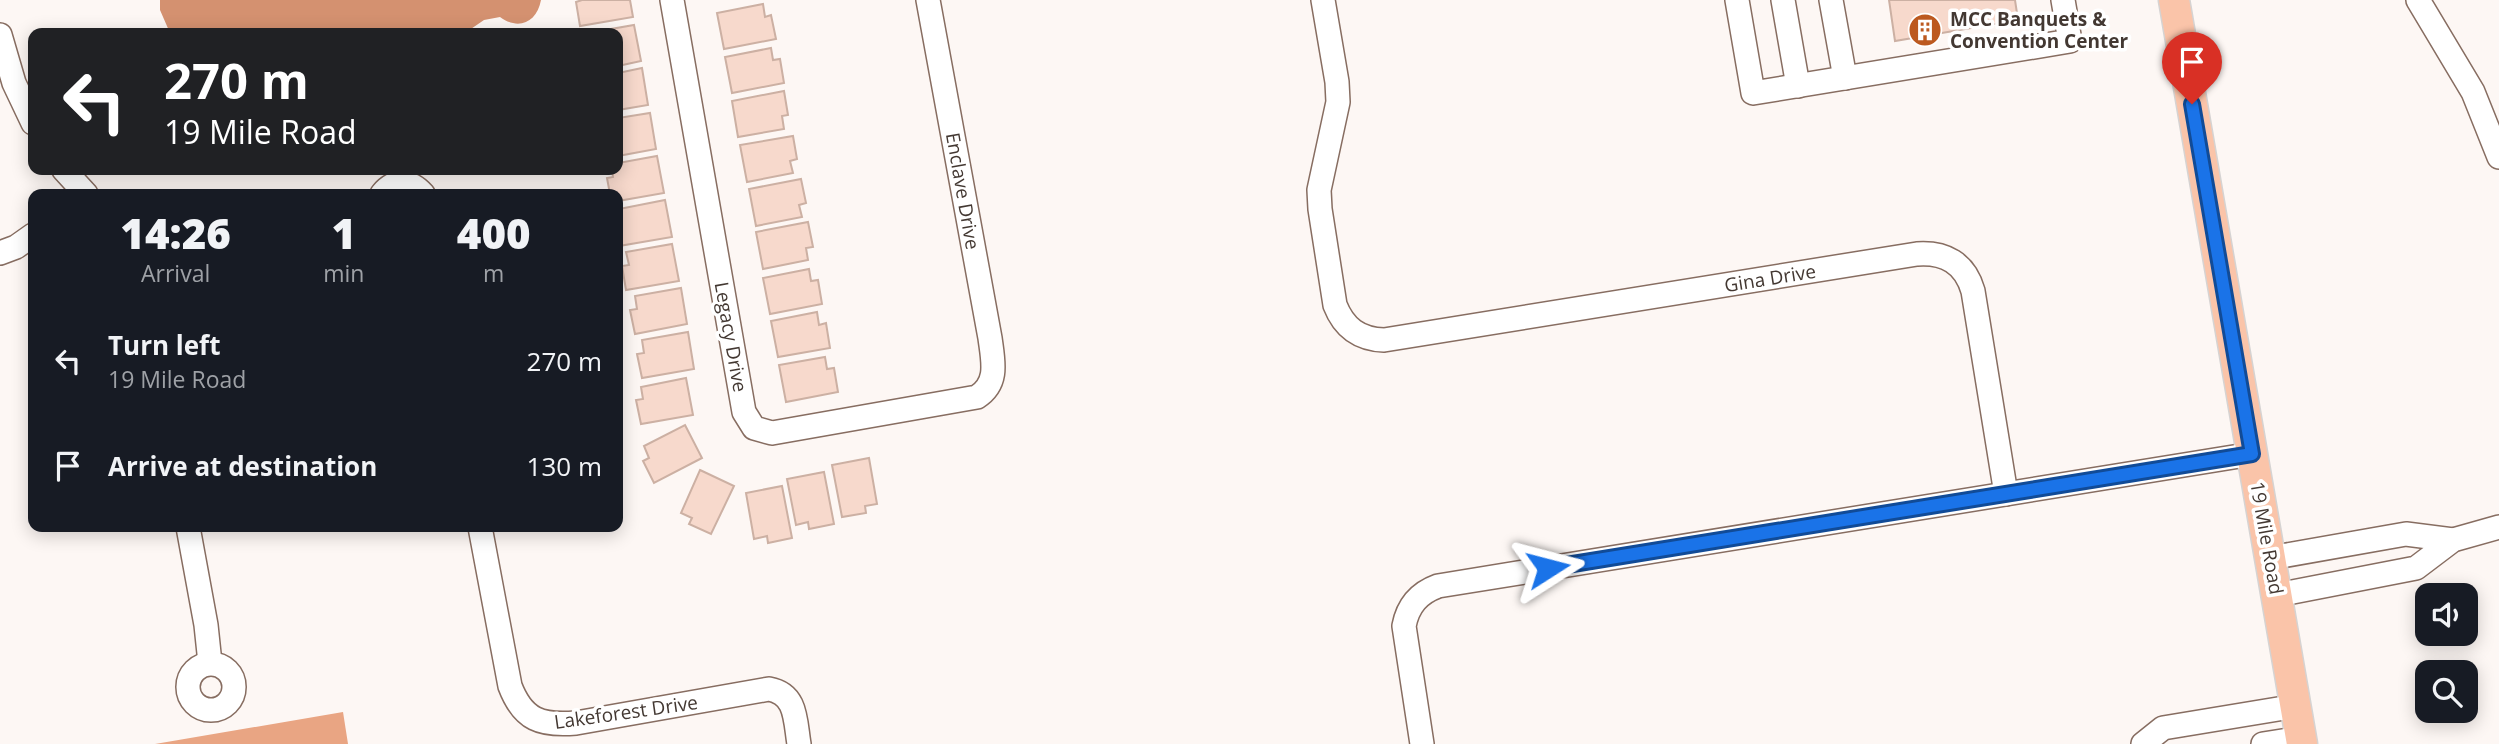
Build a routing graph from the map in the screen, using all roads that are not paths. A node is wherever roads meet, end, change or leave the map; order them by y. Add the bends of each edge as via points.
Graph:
1 (672, 0) edge
2 (928, 0) edge
3 (1324, 0) edge
4 (1737, 0) edge
5 (1783, 0) edge
6 (1831, 0) edge
7 (2063, 0) edge
8 (2174, 0) edge
9 (2418, 0) edge
10 (0, 35) edge
11 (1844, 78) junction
12 (1798, 86) junction
13 (28, 112) edge
14 (2499, 157) edge
15 (68, 175) edge
16 (79, 189) edge
17 (387, 189) edge
18 (418, 189) edge
19 (28, 239) edge
20 (0, 253) edge
21 (990, 383) joint
22 (2252, 454) junction
23 (2006, 494) junction
24 (2499, 527) edge
25 (189, 532) edge
26 (481, 532) edge
27 (2453, 540) junction
28 (2270, 558) junction
29 (2277, 595) junction
30 (210, 663) dead end
31 (2296, 706) junction
32 (2302, 741) edge
33 (799, 744) edge
34 (1422, 744) edge
35 (2143, 744) edge
36 (2263, 744) edge

1 - 21 street, Legacy Drive via 748,421 763,432 786,431 977,397
2 - 21 street, Enclave Drive via 990,338
3 - 23 street, Gina Drive via 1338,102 1319,190 1320,209 1335,305 1340,318 1360,336 1384,340 1930,253 1962,267 1969,278
4 - 12 street via 1754,93
5 - 12 street
6 - 11 street
7 - 11 street via 2070,41
8 - 22 main road, 19 Mile Road
9 - 14 street via 2473,92
10 - 13 street
11 - 12 street
15 - 16 street
17 - 18 street via 403,182
19 - 20 street
22 - 23 street
22 - 28 main road, 19 Mile Road
23 - 34 street via 1438,586 1417,597 1406,614 1404,636
24 - 27 street
25 - 30 street
26 - 33 street, Lakeforest Drive via 510,685 515,699 534,719 576,723 780,691 792,706
27 - 28 street via 2406,534
27 - 29 street via 2416,568
28 - 29 main road, 19 Mile Road
29 - 31 main road, 19 Mile Road
31 - 32 main road, 19 Mile Road
31 - 35 street via 2163,728
32 - 36 street

